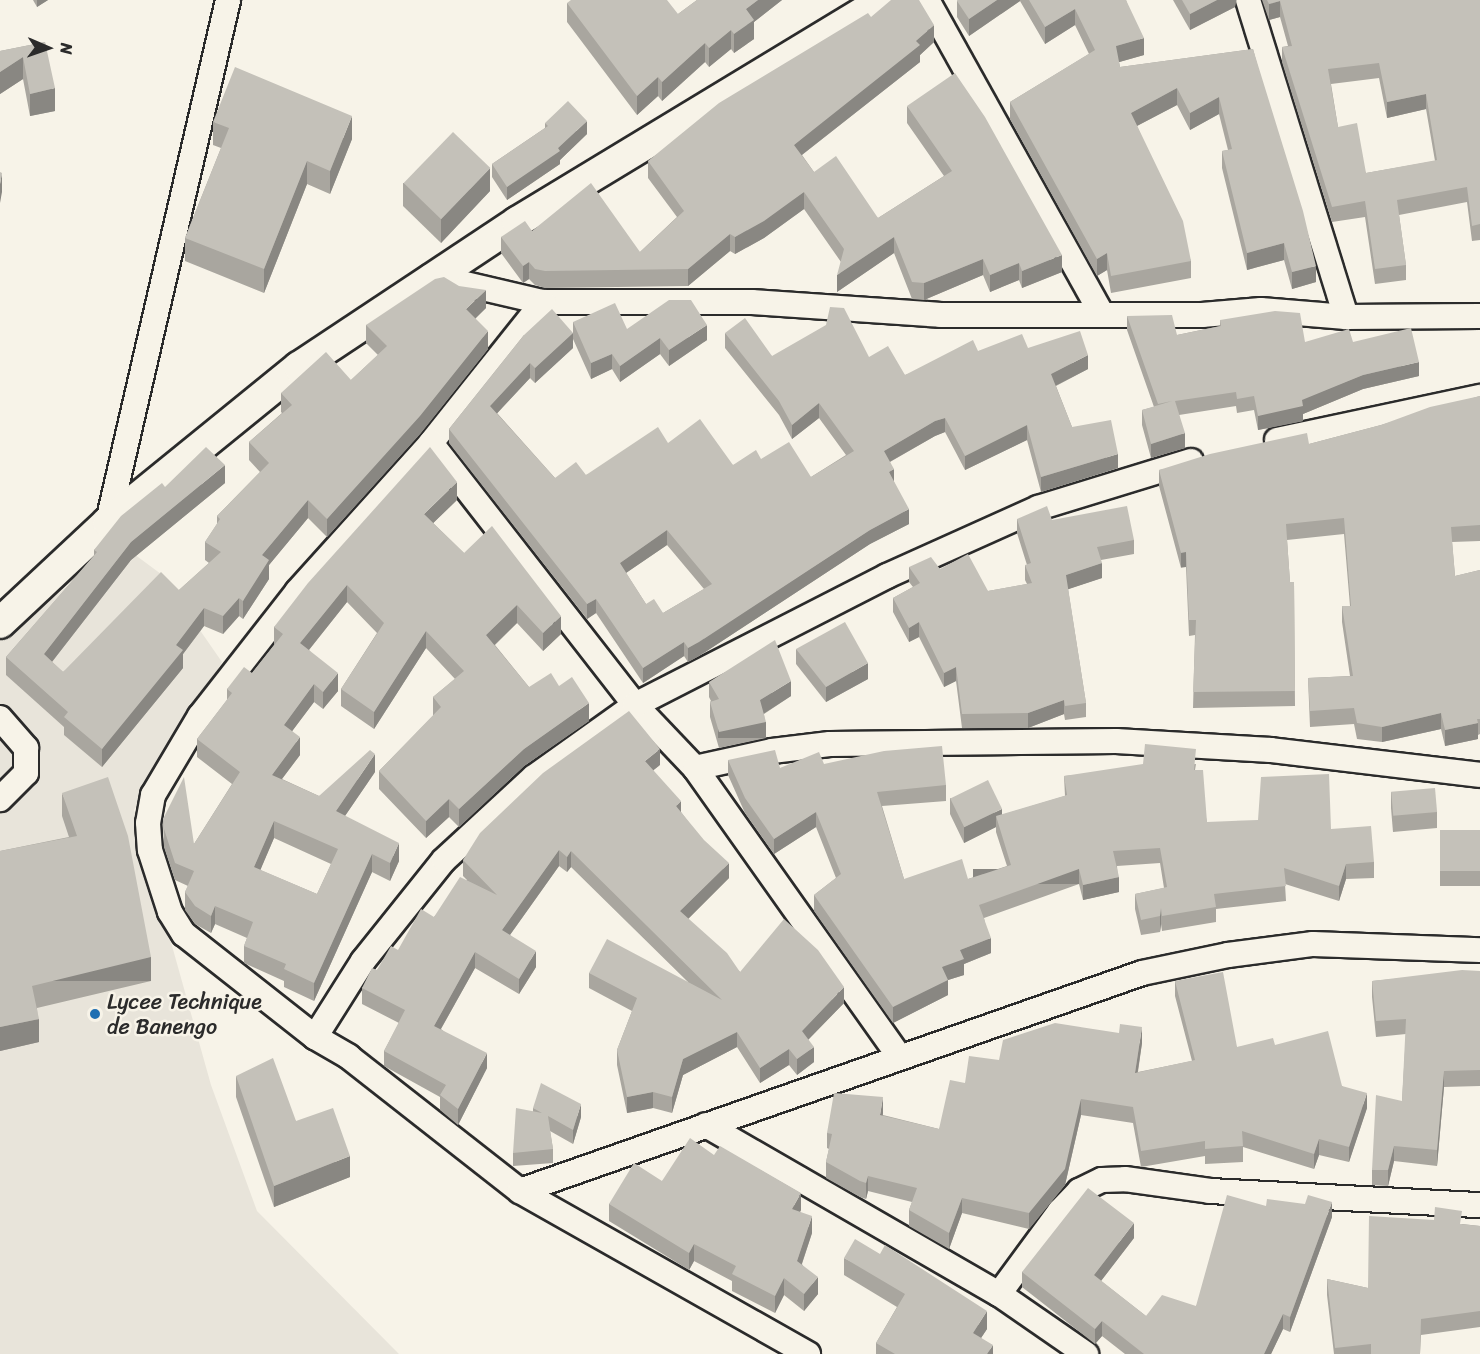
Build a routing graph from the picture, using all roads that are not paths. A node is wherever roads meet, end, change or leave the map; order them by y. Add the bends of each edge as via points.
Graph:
1 (228, 0) edge
2 (884, 0) edge
3 (927, 0) edge
4 (1248, 0) edge
5 (431, 276) junction
6 (543, 302) junction
7 (1102, 314) junction
8 (1480, 316) edge
9 (1346, 317) junction
10 (1480, 397) edge
11 (431, 442) junction
12 (1252, 446) edge
13 (1218, 453) edge
14 (108, 522) junction
15 (0, 623) edge
16 (635, 705) junction
17 (0, 718) edge
18 (695, 768) junction
19 (1480, 775) edge
20 (0, 799) edge
21 (1480, 950) edge
22 (315, 1037) junction
23 (900, 1057) junction
24 (706, 1125) junction
25 (520, 1191) junction
26 (1480, 1205) edge
27 (999, 1294) junction
28 (808, 1354) edge
29 (1086, 1354) edge

1 - 14 street
2 - 5 street
3 - 7 street
4 - 9 street
5 - 6 street
5 - 14 street via 299,367
6 - 7 street via 752,302 941,315
6 - 11 street
7 - 9 street via 1202,315 1261,310
8 - 9 street
10 - 12 street
11 - 16 street
11 - 22 street via 297,592 200,716 153,795 148,823 150,850 170,912 184,934
13 - 16 street via 1038,508 887,576
14 - 15 street
16 - 18 street
16 - 22 street via 534,777 444,860 363,961
17 - 20 street via 26,748 26,773
18 - 19 street via 772,751 830,744 1116,741 1270,750
18 - 23 street
21 - 23 street via 1312,944 1228,955 1142,973
22 - 25 street via 349,1058
23 - 24 street
24 - 25 street
24 - 27 street
25 - 28 street
26 - 27 street via 1210,1191 1125,1179 1102,1180 1079,1191 1060,1211
27 - 29 street

